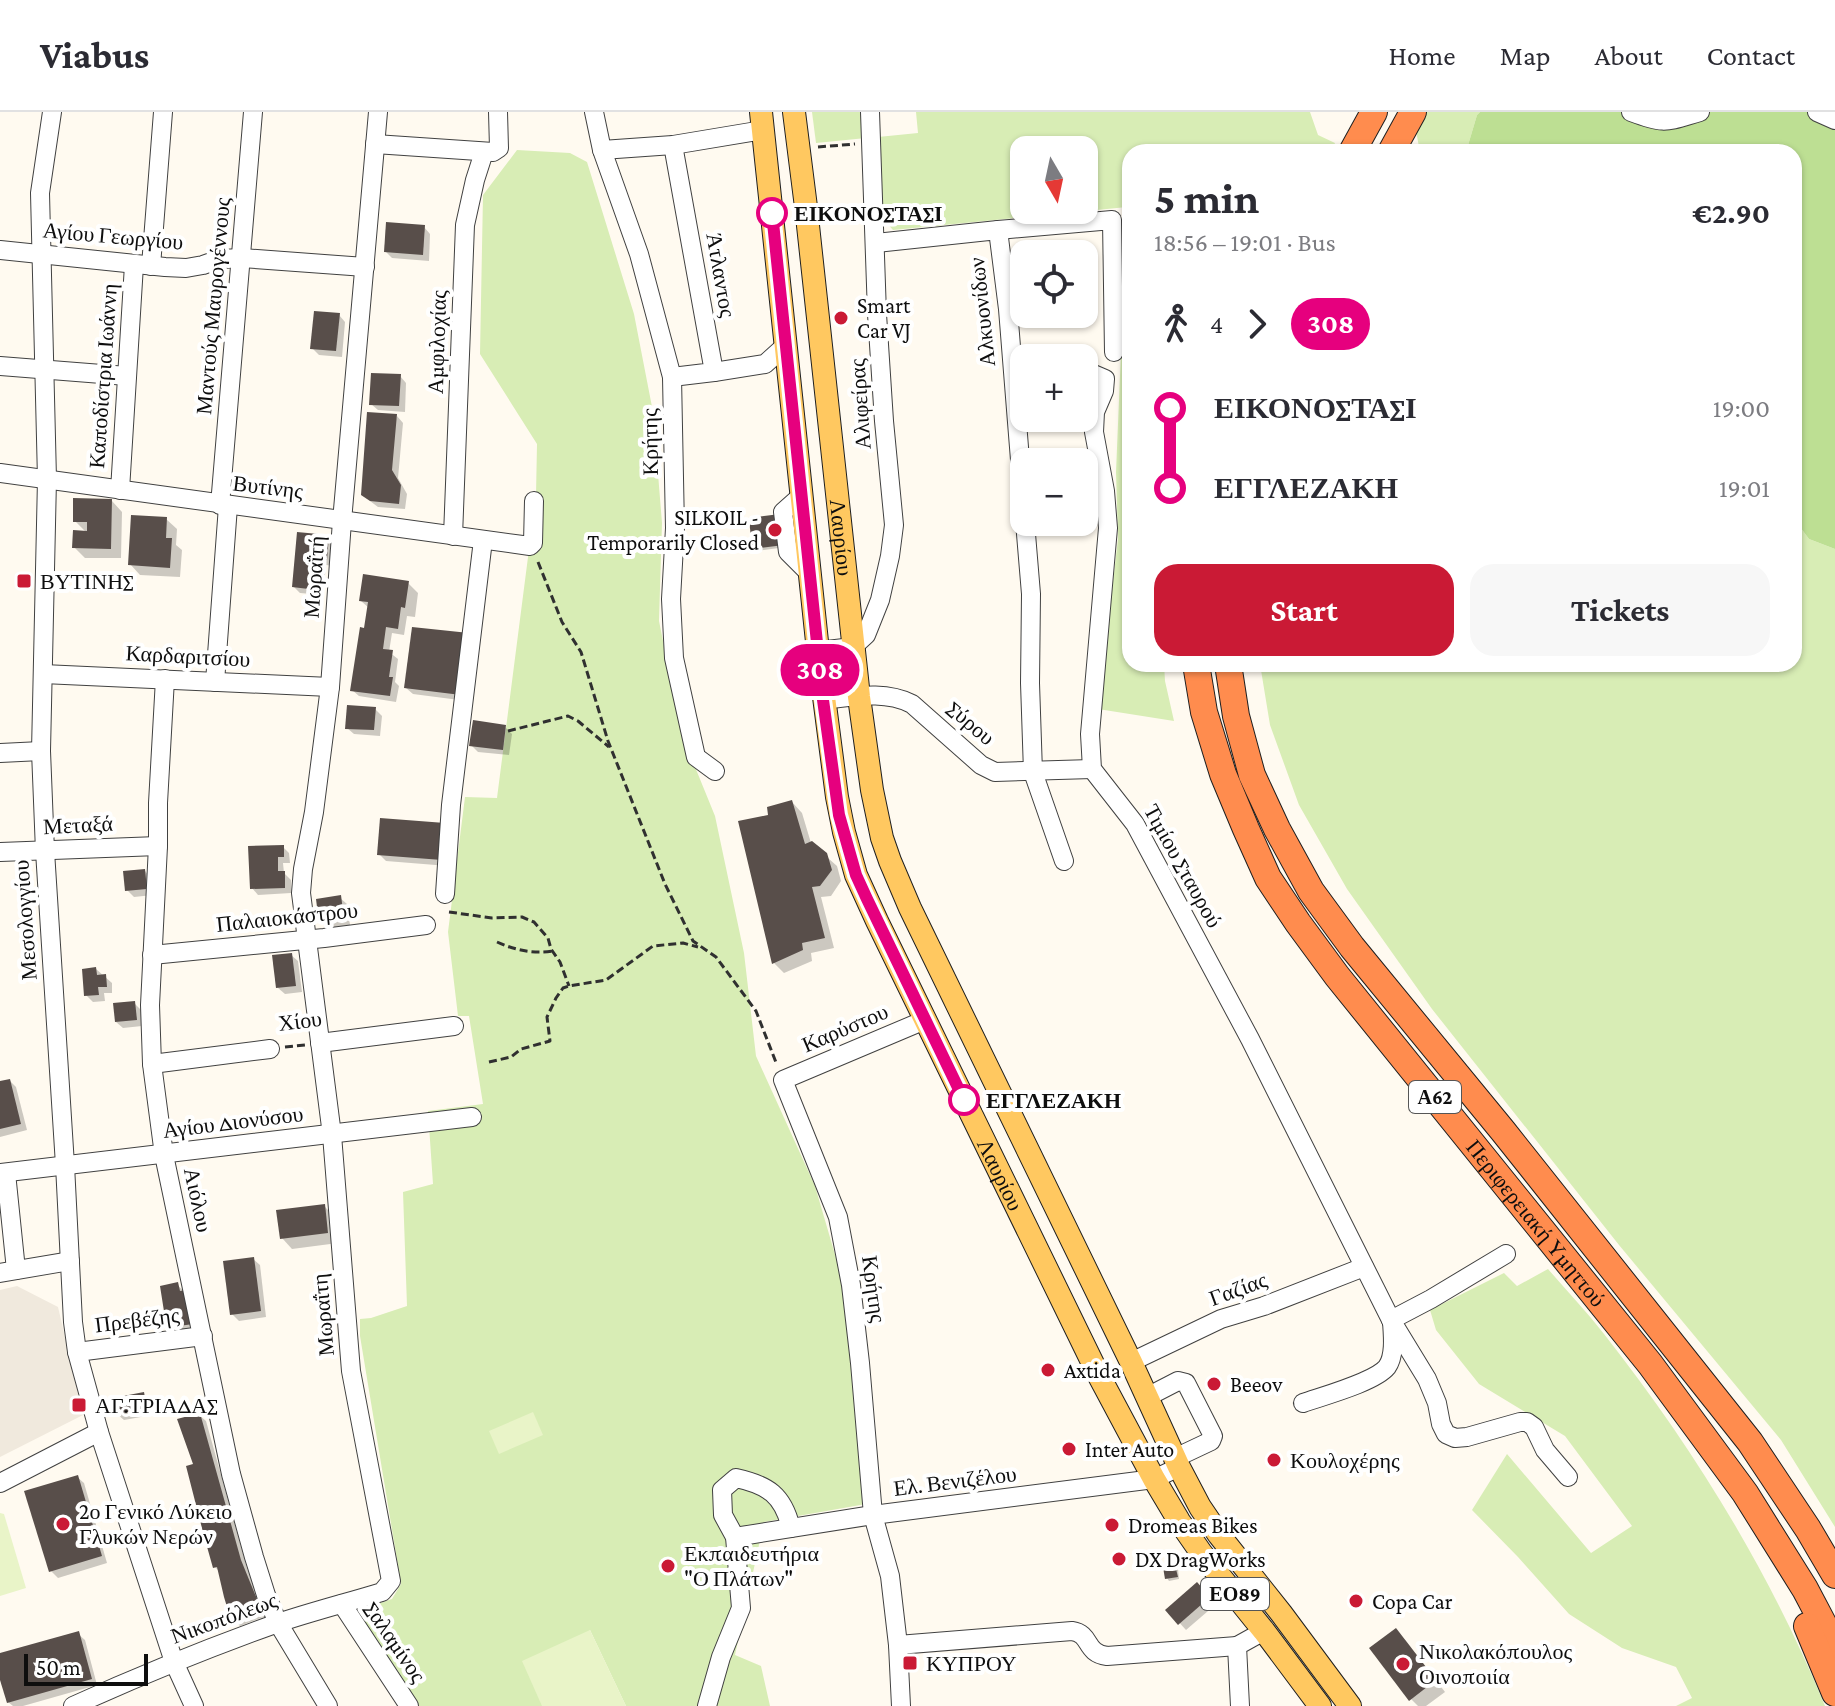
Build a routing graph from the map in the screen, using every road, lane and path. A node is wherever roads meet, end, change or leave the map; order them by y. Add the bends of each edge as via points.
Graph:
1 (52, 112) edge
2 (163, 112) edge
3 (253, 112) edge
4 (378, 112) edge
5 (498, 112) edge
6 (594, 112) edge
7 (794, 112) edge
8 (870, 112) edge
9 (1374, 112) edge
10 (1413, 112) edge
11 (1631, 112) edge
12 (1700, 112) edge
13 (1817, 112) edge
14 (1835, 120) edge
15 (762, 121) edge
16 (871, 142) junction
17 (375, 144) junction
18 (1356, 144) edge
19 (1395, 144) edge
20 (673, 145) junction
21 (799, 149) junction
22 (602, 150) junction
23 (484, 152) junction
24 (998, 230) junction
25 (876, 243) junction
26 (0, 250) edge
27 (40, 254) junction
28 (242, 258) junction
29 (142, 266) junction
30 (365, 267) junction
31 (785, 346) junction
32 (1114, 352) dead end
33 (0, 366) edge
34 (45, 370) junction
35 (714, 372) junction
36 (127, 376) junction
37 (1098, 376) edge
38 (672, 377) junction
39 (1098, 405) edge
40 (1094, 432) edge
41 (1019, 448) edge
42 (0, 473) edge
43 (47, 479) junction
44 (120, 490) junction
45 (534, 501) dead end
46 (224, 505) junction
47 (342, 521) junction
48 (453, 536) junction
49 (1026, 536) edge
50 (483, 540) junction
51 (532, 544) junction
52 (853, 647) junction
53 (818, 651) junction
54 (1197, 672) edge
55 (1229, 672) edge
56 (43, 674) junction
57 (165, 679) junction
58 (215, 682) junction
59 (330, 687) junction
60 (859, 697) junction
61 (823, 700) junction
62 (508, 731) dead end
63 (611, 749) junction
64 (41, 751) junction
65 (0, 753) edge
66 (1092, 769) junction
67 (715, 771) dead end
68 (1033, 772) junction
69 (158, 846) junction
70 (45, 851) junction
71 (0, 852) edge
72 (1064, 861) dead end
73 (445, 894) joint
74 (426, 925) dead end
75 (306, 939) junction
76 (497, 942) dead end
77 (702, 947) junction
78 (553, 951) junction
79 (152, 955) junction
80 (569, 986) junction
81 (925, 1020) junction
82 (454, 1026) dead end
83 (320, 1043) junction
84 (270, 1049) joint
85 (489, 1062) dead end
86 (152, 1064) junction
87 (783, 1080) junction
88 (472, 1117) dead end
89 (332, 1135) junction
90 (164, 1155) junction
91 (65, 1165) junction
92 (3, 1173) edge
93 (1506, 1254) dead end
94 (70, 1261) junction
95 (1364, 1267) junction
96 (8, 1272) edge
97 (1391, 1320) junction
98 (203, 1336) junction
99 (77, 1352) junction
100 (1131, 1362) junction
101 (1147, 1397) junction
102 (1303, 1403) dead end
103 (99, 1432) junction
104 (1750, 1442) junction
105 (1177, 1462) junction
106 (1568, 1477) dead end
107 (1154, 1479) junction
108 (0, 1483) edge
109 (1745, 1493) junction
110 (873, 1515) junction
111 (791, 1528) junction
112 (735, 1537) junction
113 (1835, 1549) edge
114 (1835, 1575) edge
115 (391, 1581) joint
116 (342, 1604) junction
117 (278, 1623) junction
118 (1264, 1631) junction
119 (898, 1645) junction
120 (1237, 1646) junction
121 (1835, 1646) edge
122 (174, 1662) junction
123 (1835, 1693) edge
124 (73, 1706) edge
125 (194, 1706) edge
126 (328, 1706) edge
127 (409, 1706) edge
128 (707, 1706) edge
129 (901, 1706) edge
130 (1240, 1706) edge
131 (1320, 1706) edge
132 (1350, 1706) edge

1 - 27 street, Μεσολογγίου via 40,193
2 - 29 street, Καποδίστρια Ιωάννη
3 - 28 street, Μαντούς Μαυρογέννους
4 - 17 street, Μωραΐτή
5 - 23 street, Αμφιλοχίας via 499,148
6 - 22 street, Κρήτης
7 - 21 main road, Λαυρίου / ΕΟ89
8 - 16 street, Αλιφείρας
9 - 18 highway
10 - 19 highway
11 - 12 street via 1662,122
13 - 14 street
15 - 20 street
15 - 31 main road, Λαυρίου / ΕΟ89
16 - 21 path
16 - 25 street, Αλιφείρας
17 - 23 street
17 - 30 street, Μωραΐτή
20 - 22 street
20 - 35 street, Άτλαντος
21 - 52 main road, Λαυρίου / ΕΟ89
22 - 38 street, Κρήτης via 639,254
23 - 48 street, Αμφιλοχίας via 465,225
24 - 25 street, Αλκυονίδων
24 - 32 street via 1112,220
24 - 41 street, Αλκυονίδων
25 - 52 street, Αλιφείρας via 894,525 880,600 866,635
26 - 27 street, Αγίου Γεωργίου
27 - 29 street, Αγίου Γεωργίου
27 - 34 street, Μεσολογγίου
28 - 29 street, Αγίου Γεωργίου via 186,268
28 - 30 street, Αγίου Γεωργίου
28 - 46 street, Μαντούς Μαυρογέννους
29 - 36 street, Καποδίστρια Ιωάννη
30 - 47 street, Μωραΐτή
31 - 35 street via 765,364
31 - 53 main road, Λαυρίου / ΕΟ89
33 - 34 street
34 - 36 street
34 - 43 street, Μεσολογγίου
35 - 38 street
36 - 44 street, Καποδίστρια Ιωάννη
37 - 39 street via 1105,379
38 - 67 street, Κρήτης via 674,658 696,757
40 - 66 street via 1108,528 1090,734
42 - 43 street, Βυτίνης
43 - 44 street, Βυτίνης
43 - 56 street, Μεσολογγίου
44 - 46 street, Βυτίνης
45 - 51 street
46 - 47 street, Βυτίνης
46 - 58 street, Μαντούς Μαυρογέννους
47 - 48 street, Βυτίνης
47 - 59 street, Μωραΐτή
48 - 50 street, Βυτίνης
49 - 68 street
50 - 51 street, Βυτίνης
50 - 73 street
51 - 63 path via 562,622 581,652
52 - 53 street
52 - 60 main road, Λαυρίου / ΕΟ89
53 - 61 main road, Λαυρίου / ΕΟ89
54 - 109 highway, Περιφερειακή Υμηττού / Α62 via 1223,774 1268,878 1298,923 1650,1364
55 - 104 highway, Περιφερειακή Υμηττού / Α62 via 1252,775 1311,891
56 - 57 street, Καρδαριτσίου
56 - 64 street, Μεσολογγίου
57 - 58 street, Καρδαριτσίου
57 - 69 street, Αιόλου
58 - 59 street, Καρδαριτσίου
59 - 75 street, Μωραΐτή via 301,883
60 - 61 street, Σύρου
60 - 68 street, Σύρου via 894,696 912,704 995,772
60 - 100 main road, Λαυρίου / ΕΟ89 via 875,811 890,861
61 - 81 main road, Λαυρίου / ΕΟ89 via 839,815 853,863
62 - 63 path via 568,716
63 - 77 path via 665,884 693,941
64 - 65 street
64 - 70 street, Μεσολογγίου
66 - 68 street, Σύρου
66 - 95 street, Τιμίου Σταυρού via 1135,824
68 - 72 street
69 - 70 street, Μεταξά
69 - 79 street, Αιόλου
70 - 71 street, Μεταξά
70 - 91 street, Μεσολογγίου
73 - 78 path via 449,913 534,922
74 - 75 street, Παλαιοκάστρου
75 - 79 street, Παλαιοκάστρου
75 - 83 street, Μωραΐτή
76 - 78 path via 514,950
77 - 80 path via 653,946 606,980
77 - 87 path via 716,957 756,1011
78 - 80 path
79 - 86 street, Αιόλου
80 - 85 path via 549,1011 548,1043
81 - 87 street, Καρύστου
81 - 107 main road, Λαυρίου / ΕΟ89
82 - 83 street, Χίου
83 - 84 path, Χίου
83 - 89 street, Μωραΐτη
84 - 86 street, Χίου
86 - 90 street, Αιόλου
87 - 110 street, Κρήτης via 838,1217 851,1285
88 - 89 street, Αγίου Διονύσου
89 - 90 street, Αγίου Διονύσου
89 - 115 street, Μωραΐτη via 351,1371
90 - 91 street, Αγίου Διονύσου
90 - 98 street, Αιόλου
91 - 92 street, Αγίου Διονύσου
91 - 94 street, Μεσολογγίου
92 - 96 street
93 - 97 street
94 - 96 street
94 - 99 street, Μεσολογγίου
95 - 97 street, Τιμίου Σταυρού
95 - 100 street, Γαζίας via 1221,1319
97 - 102 street via 1388,1366 1374,1377
97 - 106 street, Τιμίου Σταυρού via 1427,1379 1446,1434 1467,1437 1527,1422
98 - 99 street, Πρεβέζης
98 - 117 street, Αιόλου via 231,1474
99 - 103 street, Μεσολογγίου
100 - 101 main road, Λαυρίου / ΕΟ89
101 - 105 main road, Λαυρίου / ΕΟ89
101 - 105 street, Ελ. Βενιζέλου via 1178,1381 1186,1383 1213,1436
103 - 108 street
103 - 122 street, Μεσολογγίου
104 - 113 highway via 1798,1493
104 - 114 highway, Περιφερειακή Υμηττού / Α62
105 - 107 street, Ελ. Βενιζέλου
105 - 132 main road, Λαυρίου / ΕΟ89 via 1219,1535
107 - 110 street, Ελ. Βενιζέλου
107 - 118 main road, Λαυρίου / ΕΟ89 via 1202,1554
109 - 121 highway, Περιφερειακή Υμηττού / Α62
109 - 123 highway
110 - 111 street, Ελ. Βενιζέλου
110 - 119 street, Κρήτης via 890,1576
111 - 112 street, Ελ. Βενιζέλου
111 - 112 street via 775,1494 736,1478 722,1490 723,1515
112 - 128 street via 741,1608
115 - 116 street, Νικοπόλεως via 382,1592
116 - 117 street, Νικοπόλεως
116 - 127 street, Σαλαμίνος
117 - 122 street, Νικοπόλεως
117 - 126 street, Αιόλου
118 - 120 street
118 - 131 main road, Λαυρίου / ΕΟ89
119 - 120 street via 1072,1631 1085,1637 1097,1655 1107,1656
119 - 129 street, Κρήτης
120 - 130 street
122 - 124 street, Νικοπόλεως
122 - 125 street, Μεσολογγίου

